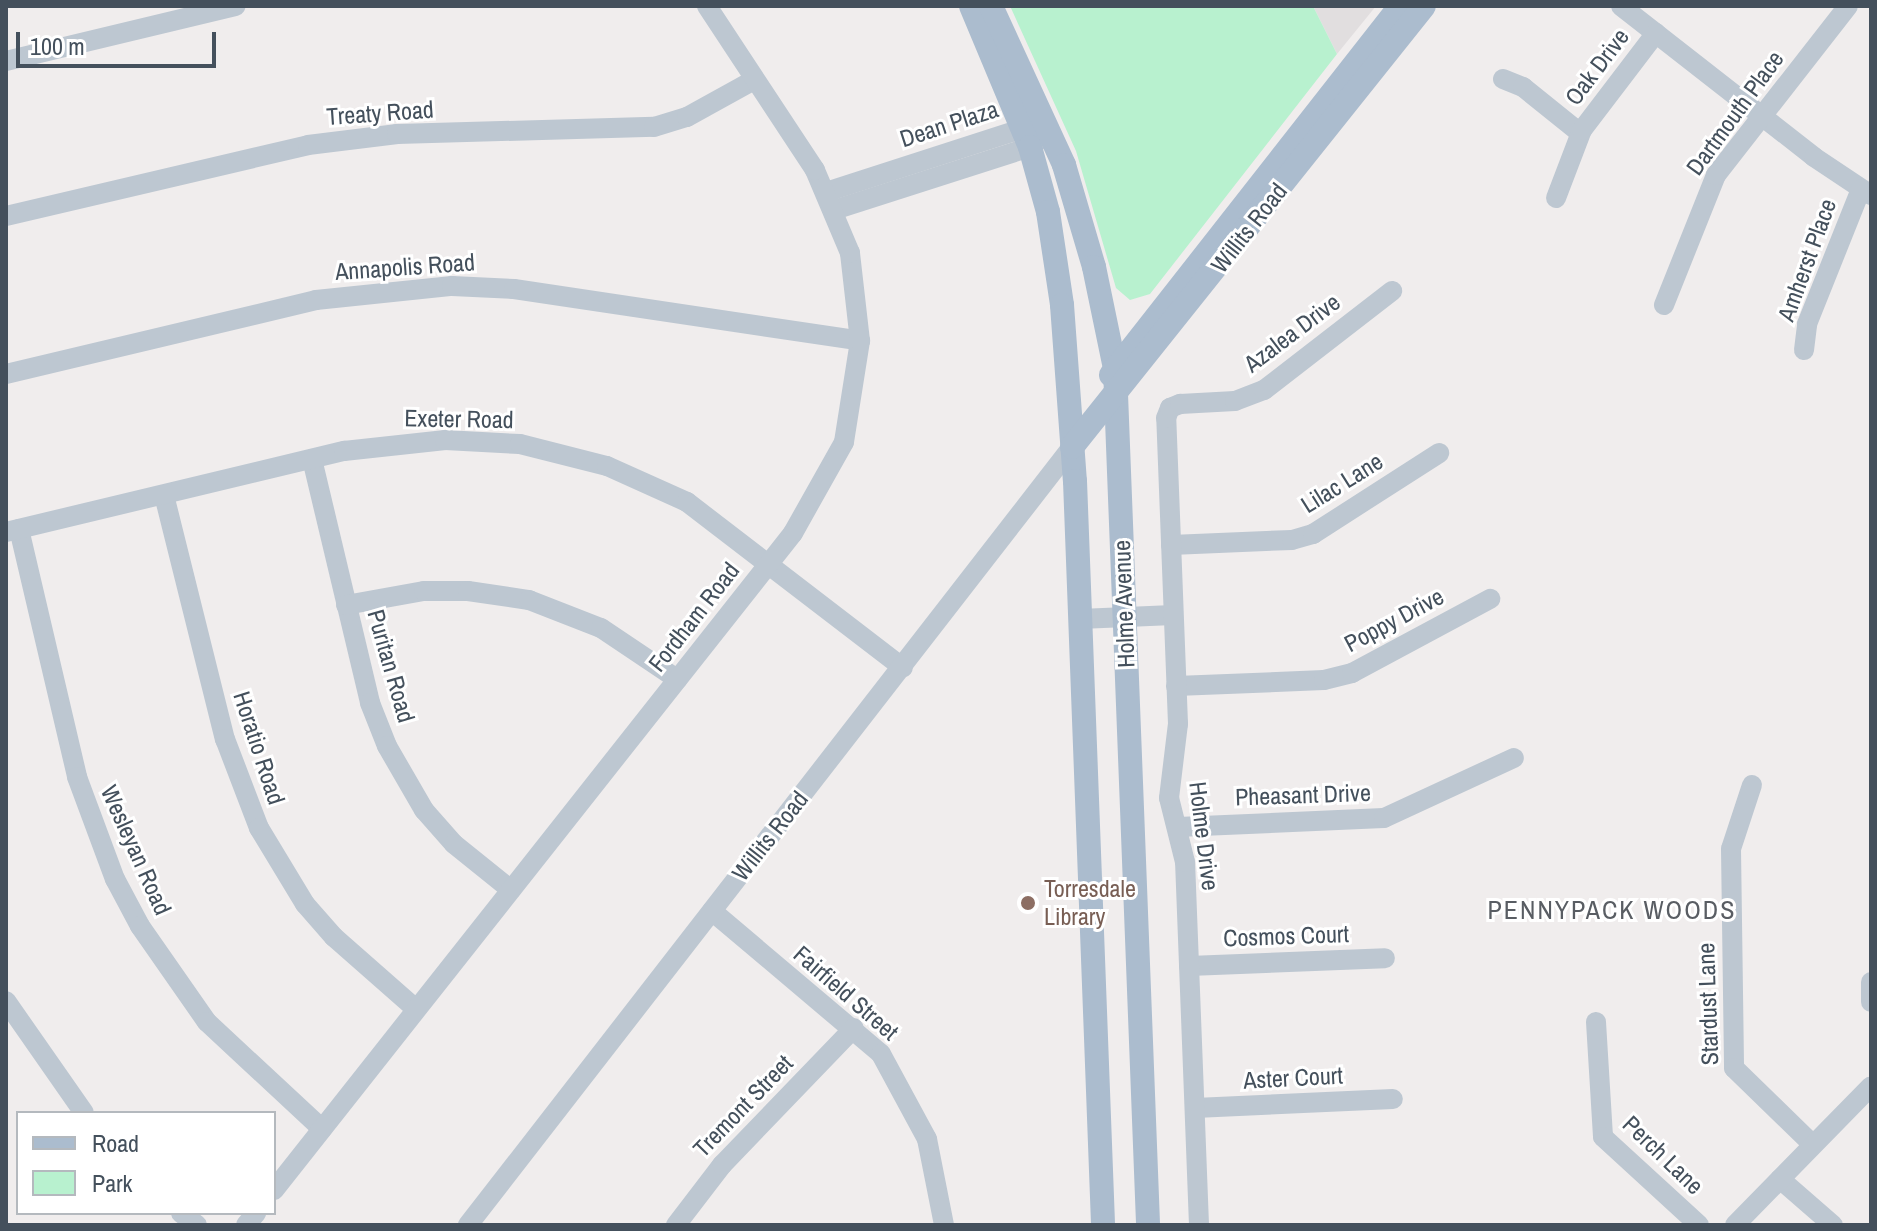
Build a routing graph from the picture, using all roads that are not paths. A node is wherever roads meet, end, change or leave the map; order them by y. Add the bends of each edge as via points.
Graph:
1 (235, 6) edge
2 (707, 6) edge
3 (971, 6) edge
4 (991, 6) edge
5 (1400, 6) edge
6 (1424, 6) edge
7 (1621, 6) edge
8 (1848, 6) edge
9 (1656, 33) junction
10 (6, 61) edge
11 (1503, 79) dead end
12 (754, 80) junction
13 (1761, 117) junction
14 (1050, 130) junction
15 (1580, 133) junction
16 (1027, 138) junction
17 (1866, 192) edge
18 (1556, 198) dead end
19 (830, 201) junction
20 (6, 216) edge
21 (1392, 291) dead end
22 (1664, 305) dead end
23 (860, 341) junction
24 (1804, 350) dead end
25 (1115, 368) junction
26 (6, 374) edge
27 (1116, 396) junction
28 (1170, 408) joint
29 (1072, 447) junction
30 (1439, 453) dead end
31 (312, 459) junction
32 (164, 495) junction
33 (12, 530) edge
34 (1171, 545) junction
35 (771, 561) junction
36 (1490, 599) dead end
37 (346, 605) junction
38 (1173, 615) junction
39 (1125, 618) junction
40 (1080, 619) junction
41 (903, 668) junction
42 (677, 679) junction
43 (1176, 686) junction
44 (1514, 758) dead end
45 (1752, 785) dead end
46 (1178, 827) junction
47 (511, 890) junction
48 (712, 911) junction
49 (1385, 958) dead end
50 (1189, 966) junction
51 (1871, 982) edge
52 (6, 1001) edge
53 (1871, 1002) edge
54 (416, 1009) junction
55 (1596, 1022) dead end
56 (1140, 1027) junction
57 (854, 1028) junction
58 (1096, 1029) junction
59 (1871, 1086) edge
60 (1393, 1099) dead end
61 (1195, 1108) junction
62 (83, 1111) edge
63 (322, 1129) junction
64 (1811, 1143) junction
65 (1780, 1179) junction
66 (276, 1187) edge
67 (468, 1225) edge
68 (676, 1225) edge
69 (944, 1225) edge
70 (1103, 1225) edge
71 (1148, 1225) edge
72 (1199, 1225) edge
73 (1699, 1225) edge
74 (1735, 1225) edge
75 (1833, 1225) edge

1 - 10 street
2 - 12 street, Fordham Road
3 - 16 main road, Holme Avenue
4 - 14 main road, Holme Avenue
5 - 25 main road, Willits Road
6 - 27 main road, Willits Road
7 - 9 street
8 - 13 street, Dartmouth Place
9 - 13 street
9 - 15 street, Oak Drive
11 - 15 street, Oak Drive via 1523,87
12 - 19 street, Fordham Road
12 - 20 street, Treaty Road via 687,117 654,127 397,134 308,145
13 - 17 street
13 - 22 street, Dartmouth Place via 1710,187
14 - 16 street, Dean Plaza
14 - 25 main road, Holme Avenue via 1085,234
15 - 18 street, Oak Drive
16 - 19 street, Dean Plaza
16 - 29 main road, Holme Avenue via 1056,259
17 - 24 street, Amherst Place via 1807,324
19 - 23 street, Fordham Road via 850,253
21 - 28 street, Azalea Drive via 1256,394
23 - 26 street, Annapolis Road via 514,289 452,286 316,300
23 - 35 street, Fordham Road via 844,442 824,484
25 - 27 main road, Holme Avenue
25 - 29 main road, Willits Road
27 - 29 main road, Willits Road
27 - 39 main road, Holme Avenue
28 - 34 street, Holme Drive via 1166,418
29 - 40 main road, Holme Avenue
29 - 41 street, Willits Road
30 - 34 street, Lilac Lane via 1313,534 1292,540
31 - 32 street, Exeter Road
31 - 35 street, Exeter Road via 445,440 520,444 563,453 640,478 687,502
31 - 37 street, Puritan Road
32 - 33 street, Exeter Road
32 - 54 street, Horatio Road via 225,739 259,828 305,904 334,937
33 - 63 street, Wesleyan Road via 77,777 115,879 140,926 207,1022
34 - 38 street, Holme Drive
35 - 41 street, Exeter Road
35 - 42 street, Fordham Road
36 - 43 street, Poppy Drive via 1352,673 1324,680
37 - 42 street via 424,591 529,600 601,628
37 - 47 street, Puritan Road via 370,703 404,779 454,844
38 - 39 street
38 - 43 street, Holme Drive
39 - 40 street
39 - 56 main road, Holme Avenue
40 - 58 main road, Holme Avenue
41 - 48 street, Willits Road
42 - 47 street, Fordham Road
43 - 46 street, Holme Drive via 1169,798
44 - 46 street, Pheasant Drive via 1384,818
45 - 64 street, Stardust Lane via 1731,849 1734,1068
46 - 50 street, Holme Drive
47 - 54 street, Fordham Road
48 - 57 street, Fairfield Street
48 - 67 street, Willits Road
49 - 50 street, Cosmos Court
50 - 61 street, Holme Drive
51 - 53 street
52 - 62 street
54 - 63 street, Fordham Road
55 - 73 street, Perch Lane via 1603,1137
56 - 58 main road
56 - 71 main road, Holme Avenue
57 - 68 street, Tremont Street via 722,1165
57 - 69 street, Fairfield Street via 881,1054 915,1109 939,1183
58 - 70 main road, Holme Avenue
59 - 64 street
60 - 61 street, Aster Court
61 - 72 street, Holme Drive
63 - 66 street, Fordham Road
64 - 65 street
65 - 74 street
65 - 75 street

